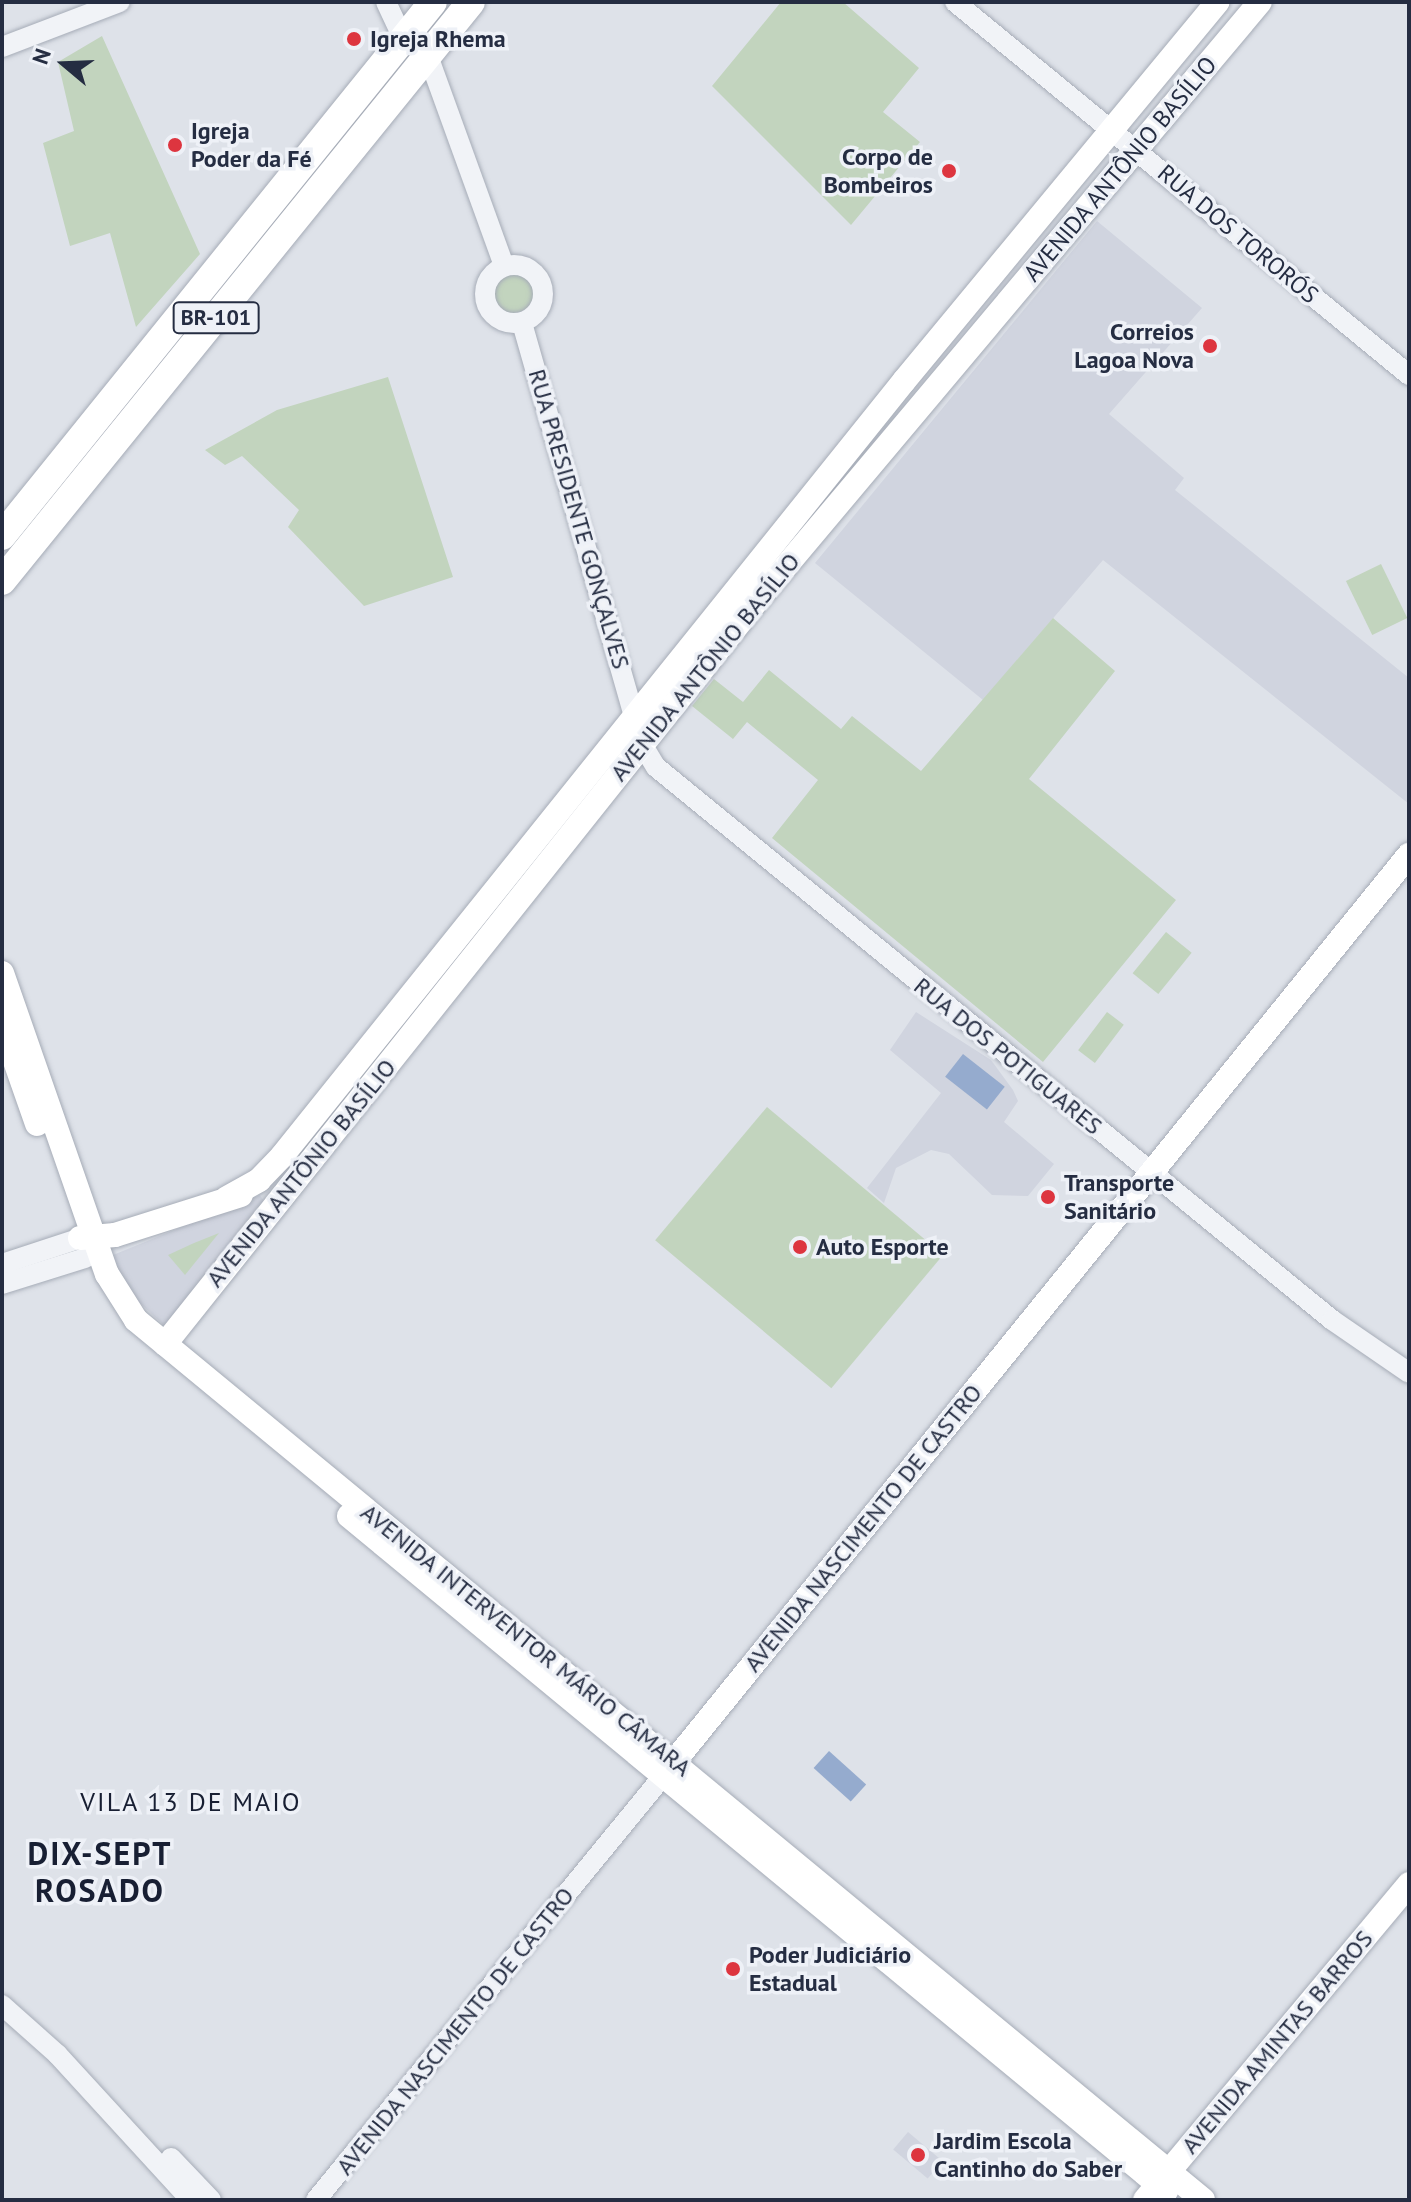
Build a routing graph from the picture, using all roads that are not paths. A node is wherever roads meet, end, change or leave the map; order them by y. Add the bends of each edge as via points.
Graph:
1 (120, 2) edge
2 (386, 2) edge
3 (433, 2) edge
4 (471, 2) edge
5 (955, 2) edge
6 (1218, 2) edge
7 (1260, 2) edge
8 (416, 44) junction
9 (4, 50) edge
10 (1114, 131) junction
11 (1137, 150) junction
12 (504, 266) junction
13 (522, 323) junction
14 (1409, 375) edge
15 (2, 536) edge
16 (2, 581) edge
17 (636, 715) junction
18 (642, 744) junction
19 (1409, 855) edge
20 (2, 973) edge
21 (2, 1024) edge
22 (1152, 1174) junction
23 (293, 1184) junction
24 (227, 1198) junction
25 (94, 1243) junction
26 (2, 1264) edge
27 (2, 1284) edge
28 (165, 1344) junction
29 (1409, 1373) edge
30 (349, 1505) junction
31 (669, 1769) junction
32 (1409, 1884) edge
33 (2, 2005) edge
34 (57, 2054) junction
35 (1162, 2189) edge
36 (191, 2200) edge
37 (211, 2200) edge
38 (316, 2200) edge
39 (1203, 2200) edge

1 - 9 street
2 - 8 street
3 - 8 highway, BR-101
4 - 8 highway, BR-101
5 - 10 street, RUA DOS TORORÓS
6 - 10 main road, AVENIDA ANTÔNIO BASÍLIO
7 - 11 main road, AVENIDA ANTÔNIO BASÍLIO
8 - 12 street
8 - 15 highway, BR-101
8 - 16 highway, BR-101
10 - 11 street, RUA DOS TORORÓS
10 - 17 main road, AVENIDA ANTÔNIO BASÍLIO via 904,381
11 - 14 street, RUA DOS TORORÓS
11 - 18 main road, AVENIDA ANTÔNIO BASÍLIO
12 - 13 street via 485,287 487,307 501,321
12 - 13 street via 524,266 541,283 540,307
13 - 17 street, RUA PRESIDENTE GONÇALVES
17 - 18 street, RUA DOS POTIGUARES
17 - 24 main road, AVENIDA ANTÔNIO BASÍLIO via 282,1156 259,1180
18 - 22 street, RUA DOS POTIGUARES via 656,767
18 - 23 main road, AVENIDA ANTÔNIO BASÍLIO
19 - 22 main road, AVENIDA NASCIMENTO DE CASTRO
20 - 25 main road, AVENIDA INTERVENTOR MÁRIO CÂMARA
21 - 25 main road, AVENIDA INTERVENTOR MÁRIO CÂMARA
22 - 29 street, RUA DOS POTIGUARES via 1332,1320
22 - 31 main road, AVENIDA NASCIMENTO DE CASTRO
23 - 24 main road
23 - 28 main road, AVENIDA ANTÔNIO BASÍLIO
24 - 25 main road
25 - 26 street
25 - 27 street
25 - 28 main road, AVENIDA INTERVENTOR MÁRIO CÂMARA via 128,1311
25 - 30 main road, AVENIDA INTERVENTOR MÁRIO CÂMARA via 126,1332
28 - 30 main road, AVENIDA INTERVENTOR MÁRIO CÂMARA
30 - 31 main road, AVENIDA INTERVENTOR MÁRIO CÂMARA
31 - 35 main road, AVENIDA INTERVENTOR MÁRIO CÂMARA
31 - 38 street, AVENIDA NASCIMENTO DE CASTRO
32 - 35 main road, AVENIDA AMINTAS BARROS
33 - 34 street
34 - 36 street
34 - 37 street via 94,2078
35 - 39 main road, AVENIDA INTERVENTOR MÁRIO CÂMARA

